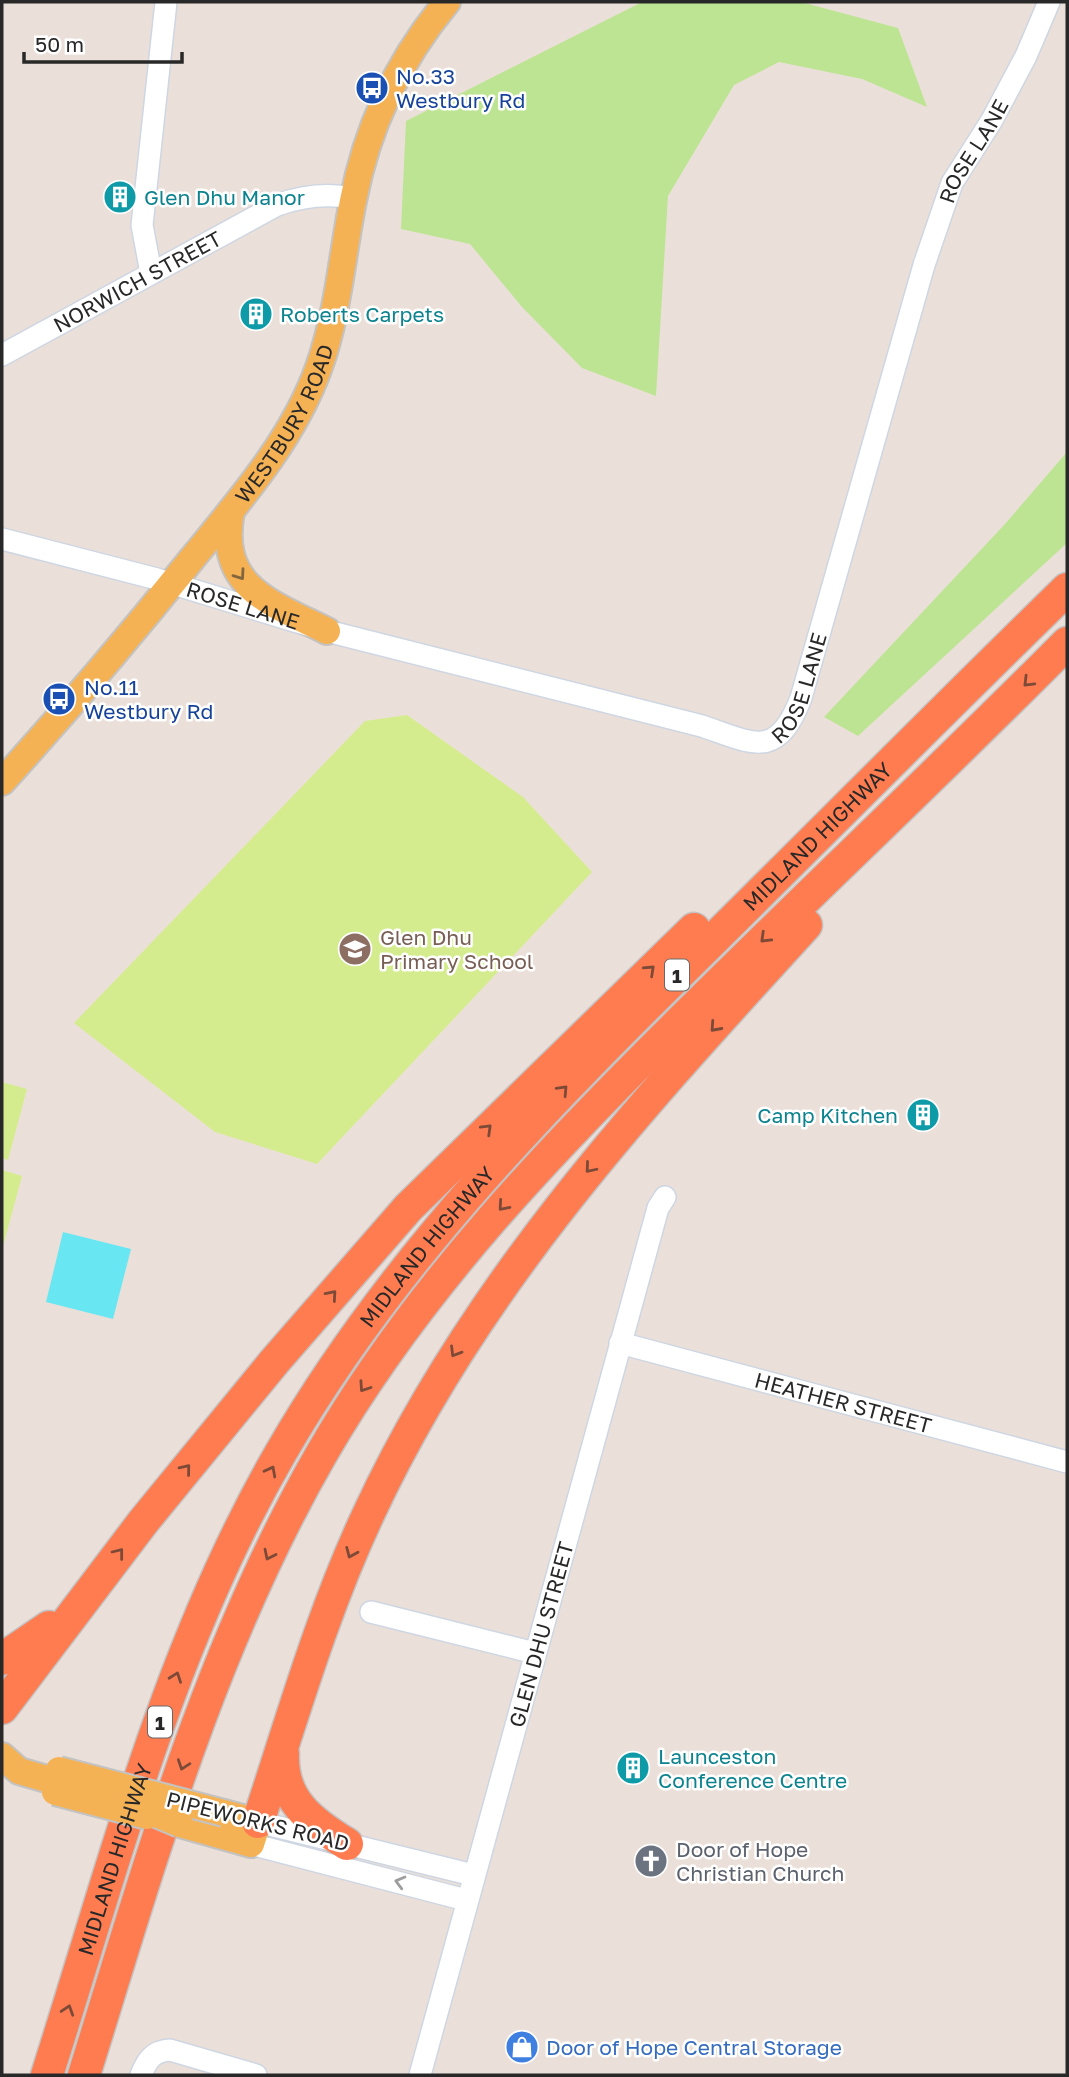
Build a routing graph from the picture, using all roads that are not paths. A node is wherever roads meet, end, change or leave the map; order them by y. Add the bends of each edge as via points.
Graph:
1 (166, 2) edge
2 (447, 2) edge
3 (1049, 2) edge
4 (354, 198) junction
5 (151, 273) junction
6 (2, 355) edge
7 (231, 511) junction
8 (2, 539) edge
9 (172, 584) junction
10 (1067, 589) edge
11 (1037, 618) junction
12 (327, 631) junction
13 (1067, 643) edge
14 (990, 721) junction
15 (2, 782) edge
16 (665, 1197) dead end
17 (620, 1343) junction
18 (1067, 1462) edge
19 (96, 1583) junction
20 (371, 1612) dead end
21 (535, 1653) junction
22 (2, 1659) edge
23 (2, 1708) edge
24 (284, 1742) junction
25 (2, 1755) edge
26 (2, 1779) edge
27 (57, 1781) junction
28 (221, 1824) junction
29 (255, 1833) junction
30 (347, 1844) junction
31 (473, 1875) junction
32 (466, 1900) junction
33 (47, 2075) edge
34 (84, 2075) edge
35 (141, 2075) edge
36 (256, 2075) edge
37 (420, 2075) edge

1 - 5 street via 142,225
2 - 4 main road, WESTBURY ROAD via 409,51 392,82
3 - 12 street, ROSE LANE via 1009,88 952,183 924,265 800,698 782,734 765,742 742,740
4 - 5 street, NORWICH STREET via 296,198
4 - 7 main road, WESTBURY ROAD via 320,366 301,409
5 - 6 street, NORWICH STREET
7 - 9 main road, WESTBURY ROAD
7 -> 12 main road via 228,547 242,579 266,600
8 - 9 street, ROSE LANE
9 - 12 street, ROSE LANE
9 - 15 main road, WESTBURY ROAD
10 - 11 highway, MIDLAND HIGHWAY / 1
19 -> 11 highway via 274,1362 450,1164 808,817
33 -> 11 highway, MIDLAND HIGHWAY / 1 via 186,1651 279,1455 352,1339 432,1234 571,1081
13 -> 14 highway, MIDLAND HIGHWAY / 1
14 -> 24 highway via 611,1144 501,1283 432,1391 367,1516
14 -> 34 highway, MIDLAND HIGHWAY / 1 via 570,1132 474,1239 365,1385 293,1507 213,1678
16 - 17 street, GLEN DHU STREET
17 - 18 street, HEATHER STREET
17 - 21 street, GLEN DHU STREET
19 - 22 highway via 42,1633
19 - 23 highway
20 - 21 street
21 - 31 street, GLEN DHU STREET
24 - 29 highway
24 - 30 highway via 285,1779 296,1804 310,1820
25 - 27 main road, PIPEWORKS ROAD
26 - 27 main road, PIPEWORKS ROAD
27 - 28 main road, PIPEWORKS ROAD, bridge
27 - 28 main road, PIPEWORKS ROAD, bridge via 148,1809 180,1825
28 - 29 main road, PIPEWORKS ROAD
29 - 30 street, PIPEWORKS ROAD
32 -> 29 street, PIPEWORKS ROAD
30 - 31 street, PIPEWORKS ROAD
31 - 32 street, GLEN DHU STREET
32 - 37 street, GLEN DHU STREET
35 - 36 street via 159,2050

